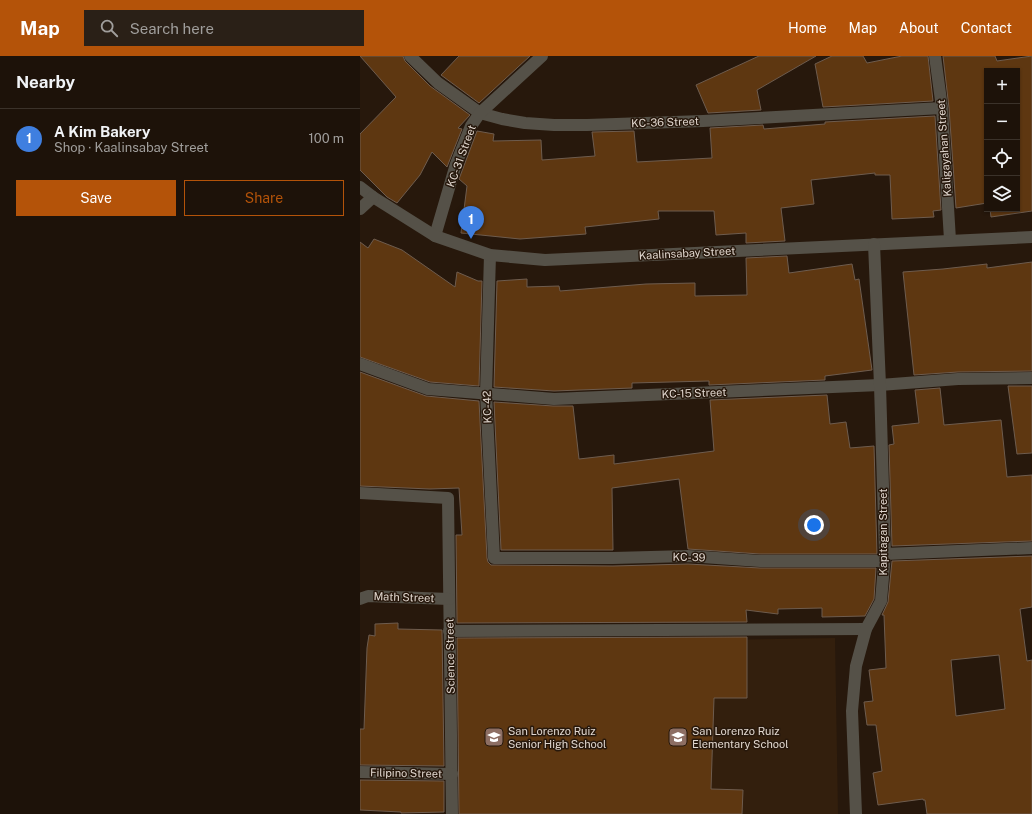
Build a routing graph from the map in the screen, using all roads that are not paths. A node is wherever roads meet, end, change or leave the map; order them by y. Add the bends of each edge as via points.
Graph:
1 (410, 56) edge
2 (542, 56) edge
3 (935, 56) edge
4 (942, 108) junction
5 (480, 113) junction
6 (360, 187) edge
7 (373, 197) junction
8 (360, 208) edge
9 (435, 236) junction
10 (1032, 237) edge
11 (950, 240) junction
12 (874, 244) junction
13 (490, 255) junction
14 (360, 364) edge
15 (1032, 378) edge
16 (880, 385) junction
17 (486, 393) junction
18 (360, 493) edge
19 (1032, 548) edge
20 (884, 557) junction
21 (494, 558) joint
22 (360, 599) edge
23 (449, 599) junction
24 (866, 629) junction
25 (449, 631) junction
26 (360, 772) edge
27 (452, 774) junction
28 (452, 814) edge
29 (856, 814) edge

1 - 5 street, KC-36 Street via 438,83
2 - 5 street, KC-31 Street
3 - 4 street, Kaligayahan Street
4 - 5 street, KC-36 Street via 580,125 526,123
4 - 11 street, Kaligayahan Street
5 - 9 street, KC-31 Street via 464,143
6 - 7 street, Kaalinsabay Street
7 - 8 street
7 - 9 street, Kaalinsabay Street
9 - 13 street, Kaalinsabay Street
10 - 11 street, Kaalinsabay Street
11 - 12 street, Kaalinsabay Street
12 - 13 street, Kaalinsabay Street via 545,260
12 - 16 street, Kapitagan Street
13 - 17 street, KC-42
14 - 17 street, KC-15 Street via 428,389
15 - 16 street, KC-15 Street via 958,379
16 - 17 street, KC-15 Street via 554,399
16 - 20 street, Kapitagan Street
17 - 21 street, KC-42
18 - 23 street, Science Street via 448,498
19 - 20 street, KC-39
20 - 21 street, KC-39 via 760,561 688,556
20 - 24 street, Kapitagan Street via 881,601
22 - 23 street, Math Street via 368,596
23 - 25 street, Science Street
24 - 25 street
24 - 29 street, Kapitagan Street via 856,666 852,711
25 - 27 street, Science Street
26 - 27 street, Filipino Street
27 - 28 street, Science Street

